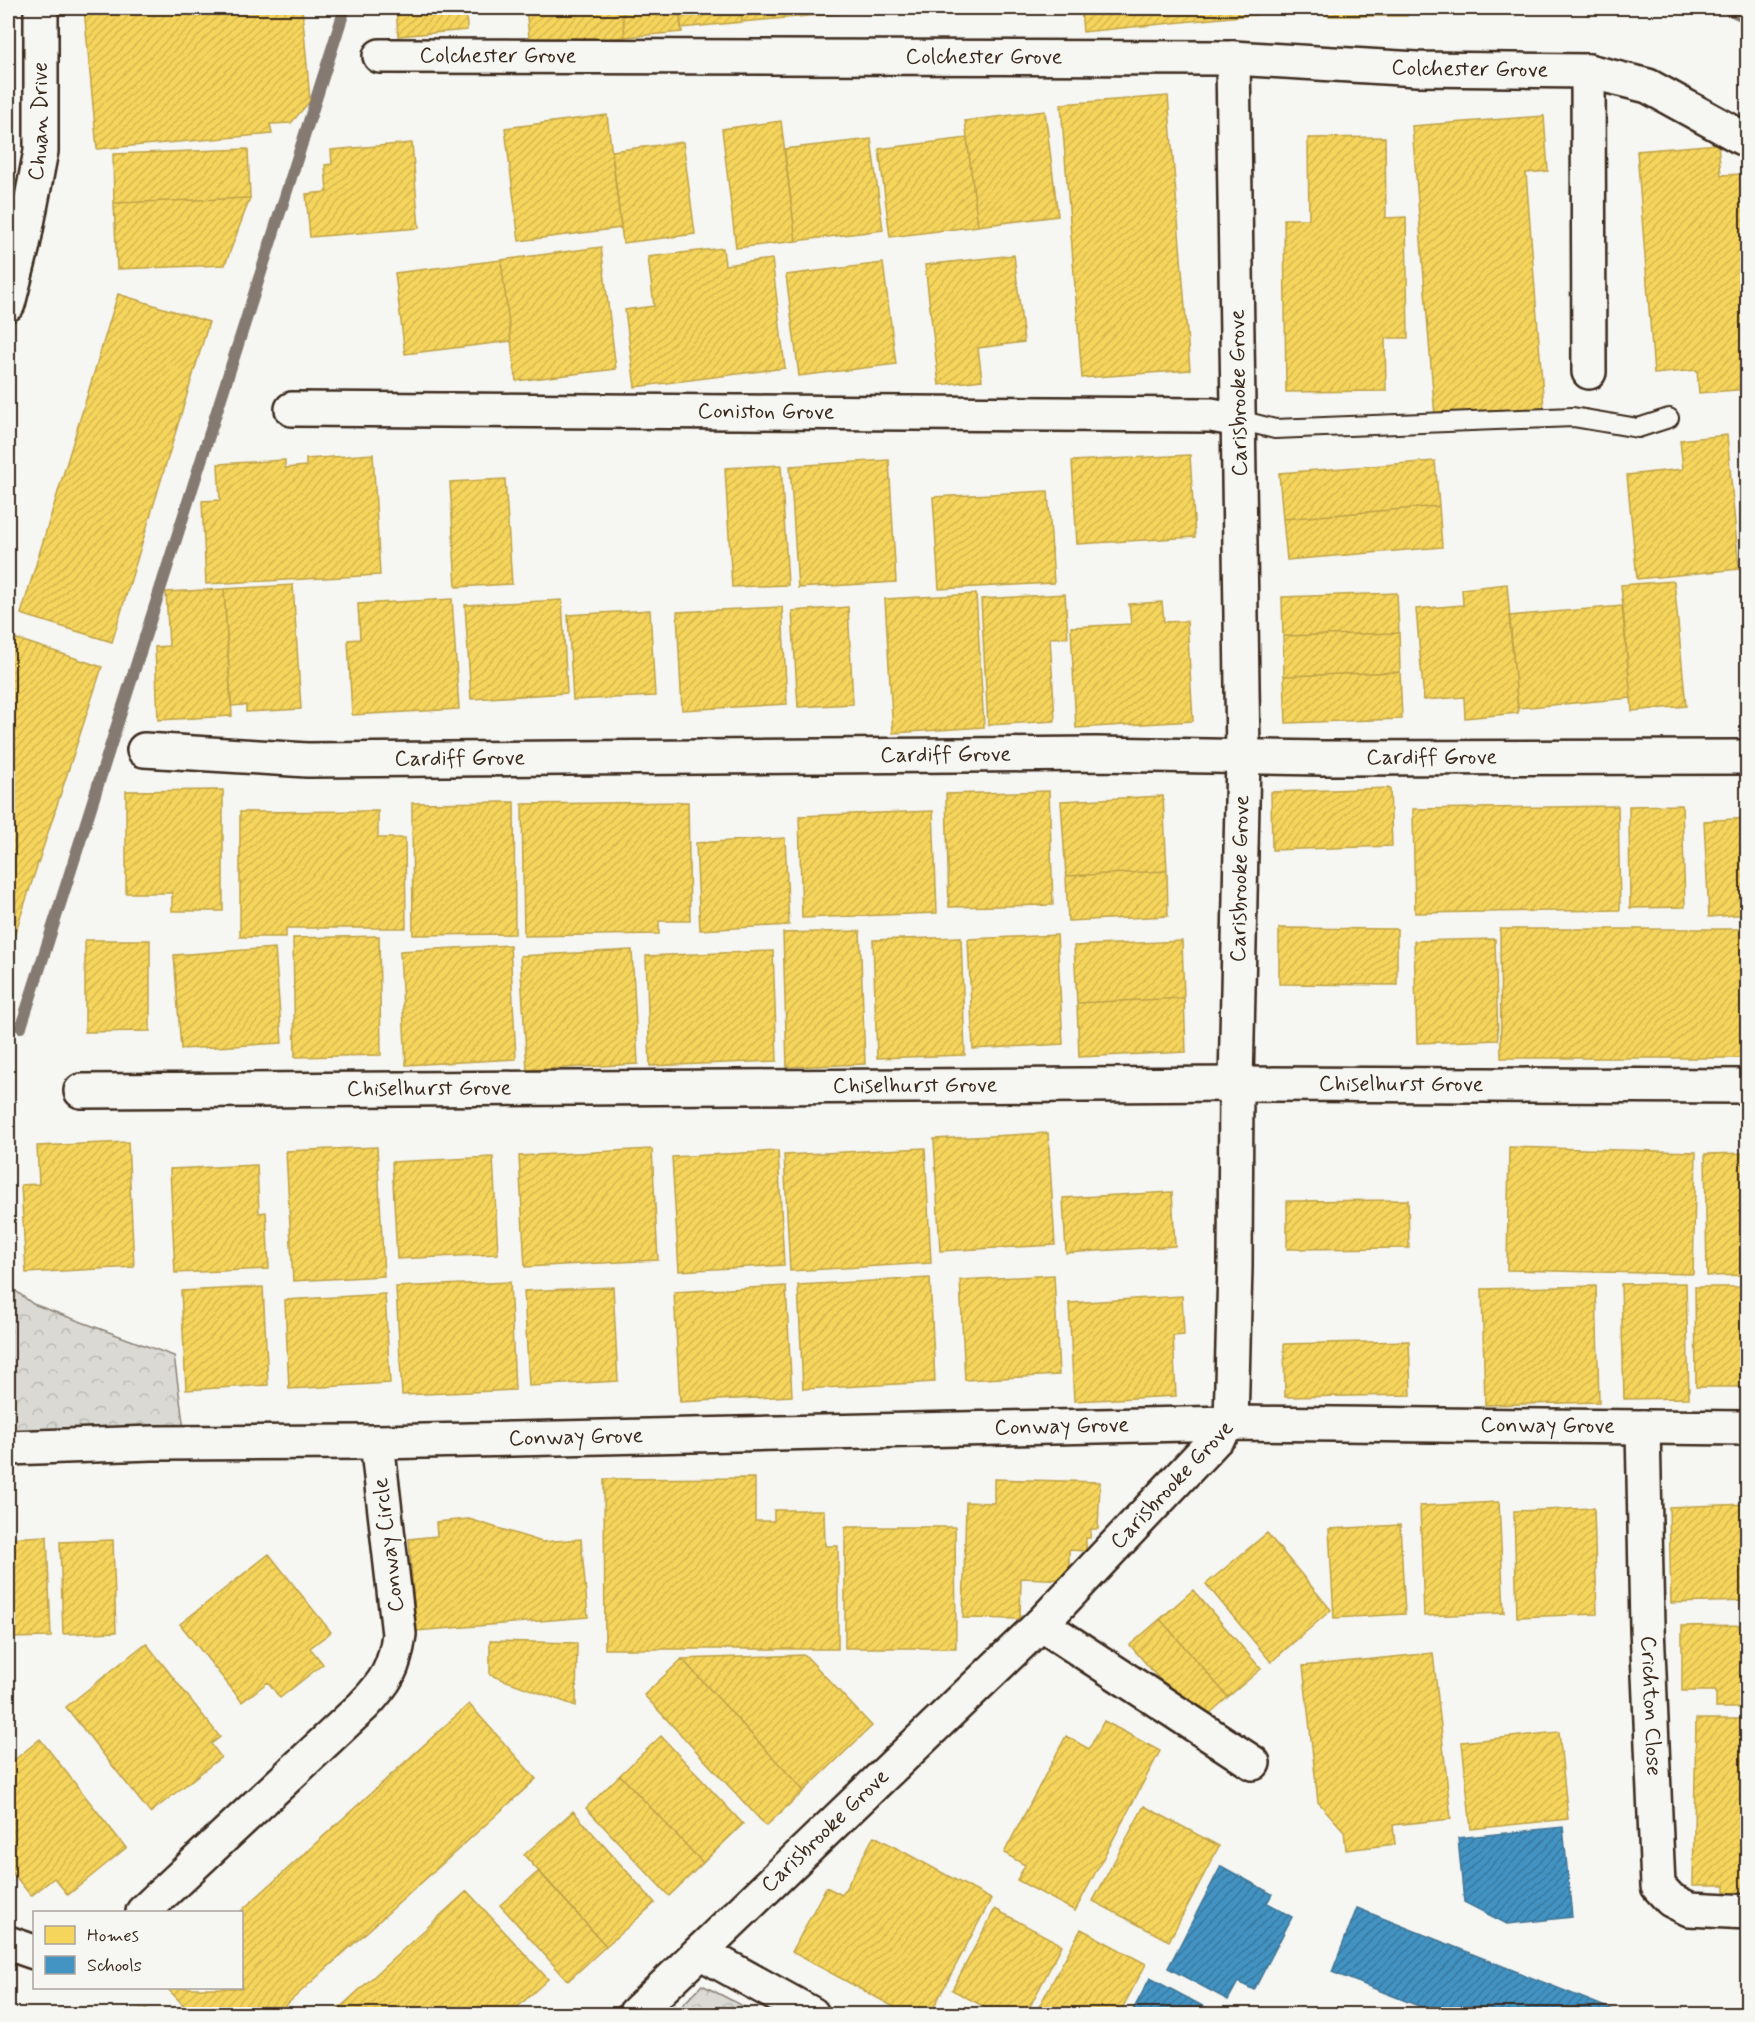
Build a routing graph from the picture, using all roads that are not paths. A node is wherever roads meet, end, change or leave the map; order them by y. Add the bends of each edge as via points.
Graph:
1 (41, 8) edge
2 (380, 56) dead end
3 (1233, 58) junction
4 (1588, 71) junction
5 (1748, 141) edge
6 (15, 243) edge
7 (8, 304) edge
8 (1590, 372) dead end
9 (292, 409) dead end
10 (1669, 418) dead end
11 (1239, 420) junction
12 (144, 750) dead end
13 (1243, 756) junction
14 (1748, 757) edge
15 (1236, 1084) junction
16 (1748, 1086) edge
17 (81, 1091) dead end
18 (1231, 1423) junction
19 (1643, 1427) junction
20 (1748, 1428) edge
21 (377, 1442) junction
22 (8, 1448) edge
23 (1041, 1624) junction
24 (1253, 1763) dead end
25 (144, 1911) edge
26 (1748, 1912) edge
27 (8, 1942) edge
28 (33, 1952) edge
29 (700, 1952) junction
30 (635, 2014) edge
31 (812, 2014) edge

1 - 6 street, Chuan Drive via 41,151
2 - 3 street, Colchester Grove
3 - 4 street, Colchester Grove via 1416,69
3 - 11 street, Carisbrooke Grove
4 - 5 street, Colchester Grove via 1648,86
4 - 8 street
6 - 7 street, Chuan Drive
9 - 11 street, Coniston Grove via 1199,415
10 - 11 lane via 1638,428 1573,417 1275,429
11 - 13 street, Carisbrooke Grove
12 - 13 street, Cardiff Grove via 307,760
13 - 14 street, Cardiff Grove
13 - 15 street, Carisbrooke Grove
15 - 16 street, Chiselhurst Grove
15 - 17 street, Chiselhurst Grove
15 - 18 street, Carisbrooke Grove
18 - 19 street, Conway Grove
18 - 21 street, Conway Grove
18 - 23 street, Carisbrooke Grove
19 - 20 street, Conway Grove
19 - 26 street, Crichton Close via 1658,1886 1671,1900 1689,1910
21 - 22 street
21 - 25 street, Conway Circle via 399,1634 390,1674 363,1706
23 - 24 street
23 - 29 street, Carisbrooke Grove
27 - 28 street
29 - 30 street, Carisbrooke Grove
29 - 31 street

